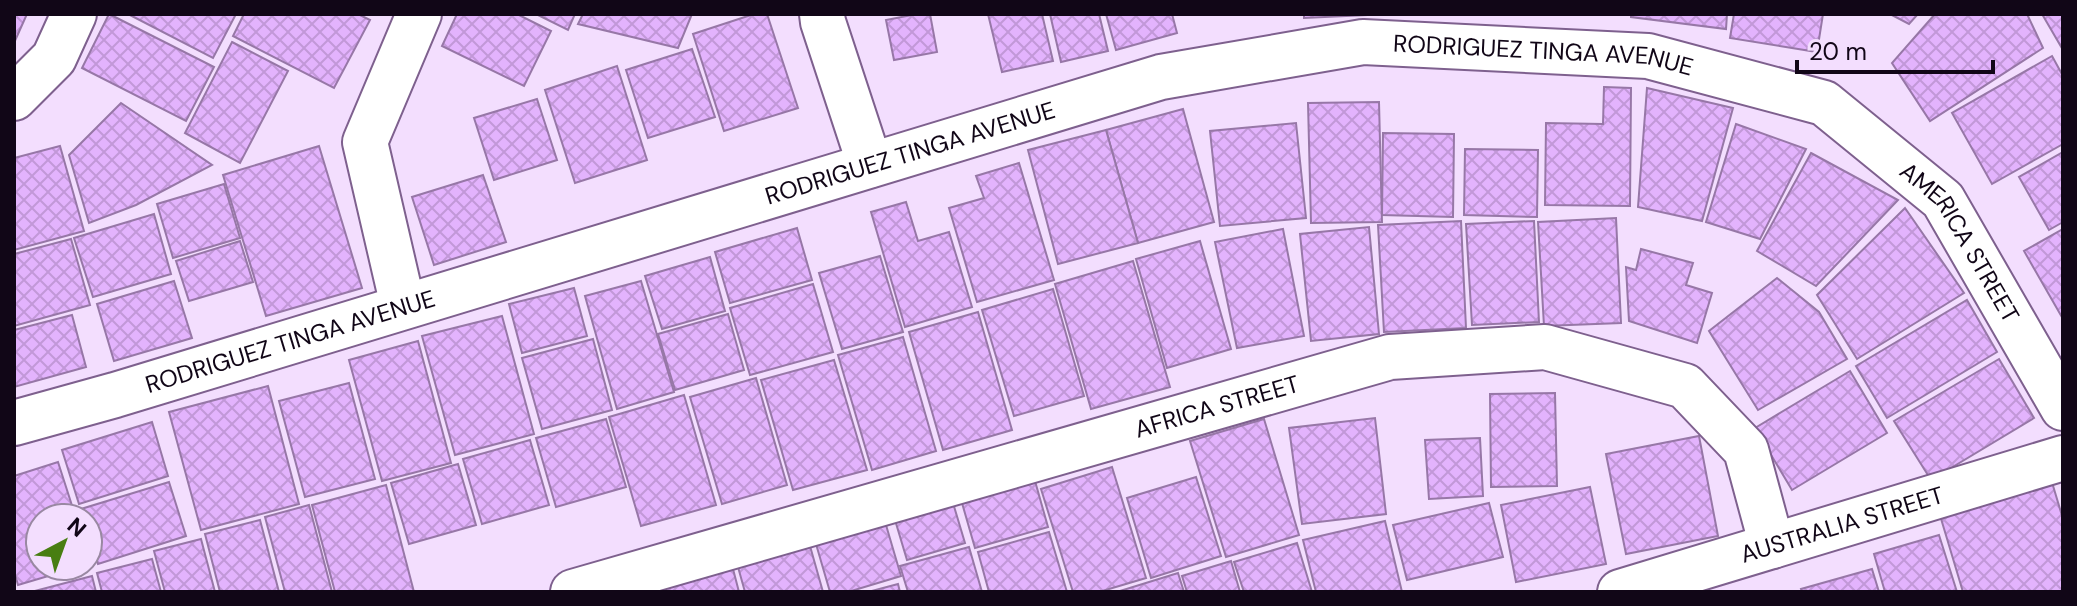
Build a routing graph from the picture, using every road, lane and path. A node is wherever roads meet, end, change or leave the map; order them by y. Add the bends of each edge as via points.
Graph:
1 (74, 14) edge
2 (419, 14) edge
3 (822, 14) edge
4 (14, 98) edge
5 (1824, 103) joint
6 (870, 165) junction
7 (403, 306) junction
8 (2063, 408) edge
9 (14, 423) edge
10 (2063, 458) edge
11 (1772, 546) junction
12 (573, 592) edge
13 (1620, 592) edge

1 - 4 street via 54,58
2 - 7 street via 365,142
3 - 6 street
5 - 6 street, RODRIGUEZ TINGA AVENUE via 1648,56 1363,42 1161,77
5 - 8 street, AMERICA STREET via 1943,200
6 - 7 street, RODRIGUEZ TINGA AVENUE
7 - 9 street, RODRIGUEZ TINGA AVENUE
10 - 11 street, AUSTRALIA STREET
11 - 12 street, AFRICA STREET via 1746,450 1685,386 1545,347 1390,357
11 - 13 street, AUSTRALIA STREET

